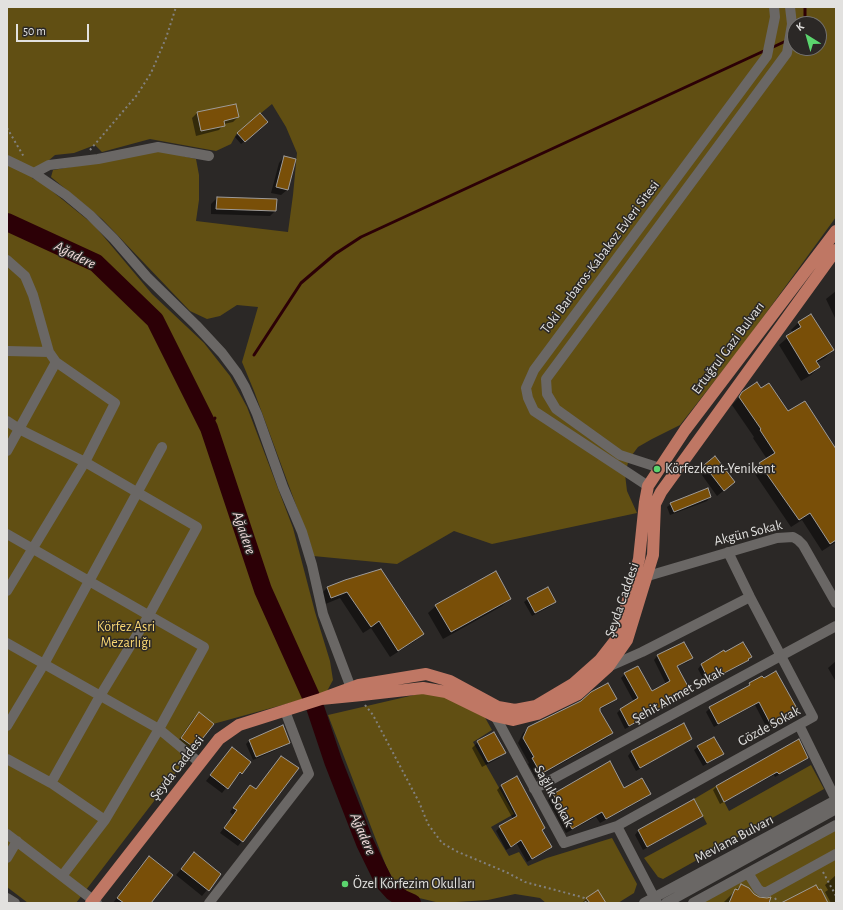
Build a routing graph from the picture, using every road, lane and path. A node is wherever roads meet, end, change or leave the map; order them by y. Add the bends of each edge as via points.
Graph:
1 (176, 7) edge
2 (774, 7) edge
3 (790, 7) edge
4 (7, 128) edge
5 (209, 156) dead end
6 (7, 160) edge
7 (80, 161) junction
8 (34, 174) junction
9 (836, 231) edge
10 (836, 250) edge
11 (7, 260) edge
12 (7, 351) edge
13 (49, 352) junction
14 (56, 362) junction
15 (7, 422) edge
16 (19, 429) junction
17 (162, 447) dead end
18 (7, 451) edge
19 (85, 462) junction
20 (660, 468) junction
21 (673, 476) joint
22 (648, 486) junction
23 (137, 492) junction
24 (7, 534) edge
25 (33, 548) junction
26 (728, 552) junction
27 (647, 575) junction
28 (633, 580) junction
29 (90, 581) junction
30 (7, 591) edge
31 (750, 598) junction
32 (836, 604) edge
33 (149, 615) junction
34 (836, 626) edge
35 (7, 643) edge
36 (781, 655) junction
37 (44, 664) junction
38 (604, 664) junction
39 (356, 693) junction
40 (100, 696) junction
41 (486, 700) junction
42 (285, 710) junction
43 (495, 716) junction
44 (799, 725) junction
45 (7, 726) edge
46 (159, 729) junction
47 (7, 759) edge
48 (200, 763) junction
49 (51, 783) junction
50 (534, 789) junction
51 (836, 800) edge
52 (836, 809) edge
53 (105, 820) junction
54 (617, 826) junction
55 (836, 826) edge
56 (7, 834) edge
57 (18, 841) junction
58 (836, 854) edge
59 (7, 858) edge
60 (819, 863) junction
61 (748, 873) junction
62 (62, 876) junction
63 (836, 896) edge
64 (7, 898) edge
65 (655, 900) edge
66 (94, 902) edge
67 (15, 903) edge
68 (208, 903) edge
69 (586, 903) edge
70 (644, 903) edge
71 (666, 903) edge
72 (693, 903) edge

1 - 7 path via 151,73 137,95
2 - 22 street, Toki Barbaros-Kabakoz Evleri Sitesi via 775,17 767,56 534,370 526,388 534,411
3 - 20 street, Toki Barbaros-Kabakoz Evleri Sitesi via 792,24 787,53 546,378 546,394 556,409 620,455
4 - 8 path
5 - 7 street via 158,147
6 - 8 street
7 - 8 street via 49,165
8 - 39 street via 66,195 114,239 147,278 222,353 246,387 302,532 324,614
9 - 20 main road, Ertuğrul Gazi Bulvarı via 685,430
10 - 21 main road, Ertuğrul Gazi Bulvarı
11 - 13 street via 28,282
12 - 13 street
13 - 14 street
14 - 16 street
14 - 19 street via 115,403
15 - 16 street
16 - 18 street
16 - 19 street
17 - 23 street
19 - 23 street
19 - 25 street
20 - 22 main road, Ertuğrul Gazi Bulvarı
21 - 27 main road, Şeyda Caddesi via 655,504 653,555
22 - 28 main road, Şeyda Caddesi via 639,559
23 - 29 street
23 - 33 street via 197,527
24 - 25 street
25 - 29 street
25 - 30 street
26 - 27 street, Akgün Sokak
26 - 31 street, Gözde Sokak
26 - 32 street, Akgün Sokak via 777,538 793,537 803,545
27 - 28 street, Akgün Sokak
27 - 38 main road, Şeyda Caddesi via 627,640
28 - 38 main road, Şeyda Caddesi via 618,637
29 - 33 street
29 - 37 street
31 - 36 street, Gözde Sokak
31 - 38 street via 642,652
33 - 40 street
33 - 46 street via 204,647
34 - 36 street, Şehit Ahmet Sokak
35 - 37 street
36 - 44 street, Gözde Sokak via 813,717
36 - 50 street, Şehit Ahmet Sokak
37 - 40 street
37 - 45 street
38 - 41 main road, Şeyda Caddesi via 536,706 515,710 498,707
38 - 43 main road, Şeyda Caddesi via 578,694 537,714 513,720
39 - 41 main road, Şeyda Caddesi via 359,685 426,674 450,681
39 - 42 main road, Şeyda Caddesi via 321,699
39 - 43 main road, Şeyda Caddesi via 423,688 446,692
39 - 69 path via 373,715 428,824 442,843 525,882 584,898
40 - 46 street
40 - 49 street
41 - 43 street, Sağlık Sokak
42 - 48 main road, Şeyda Caddesi via 233,729 219,739
42 - 68 street via 308,774
43 - 50 street, Sağlık Sokak
44 - 51 street
44 - 54 street, Gözde Sokak
46 - 48 street
46 - 53 street
47 - 49 street
48 - 66 main road, Şeyda Caddesi
49 - 53 street
50 - 54 street, Sağlık Sokak via 564,843
51 - 65 street, Mevlana Bulvarı
52 - 71 street, Mevlana Bulvarı
53 - 62 street
54 - 65 street
55 - 61 street
56 - 57 street
57 - 59 street
57 - 62 street
58 - 60 street
60 - 61 street via 767,892 758,890
60 - 63 path
61 - 72 street
62 - 66 street
64 - 67 street
65 - 70 street, Mevlana Bulvarı

